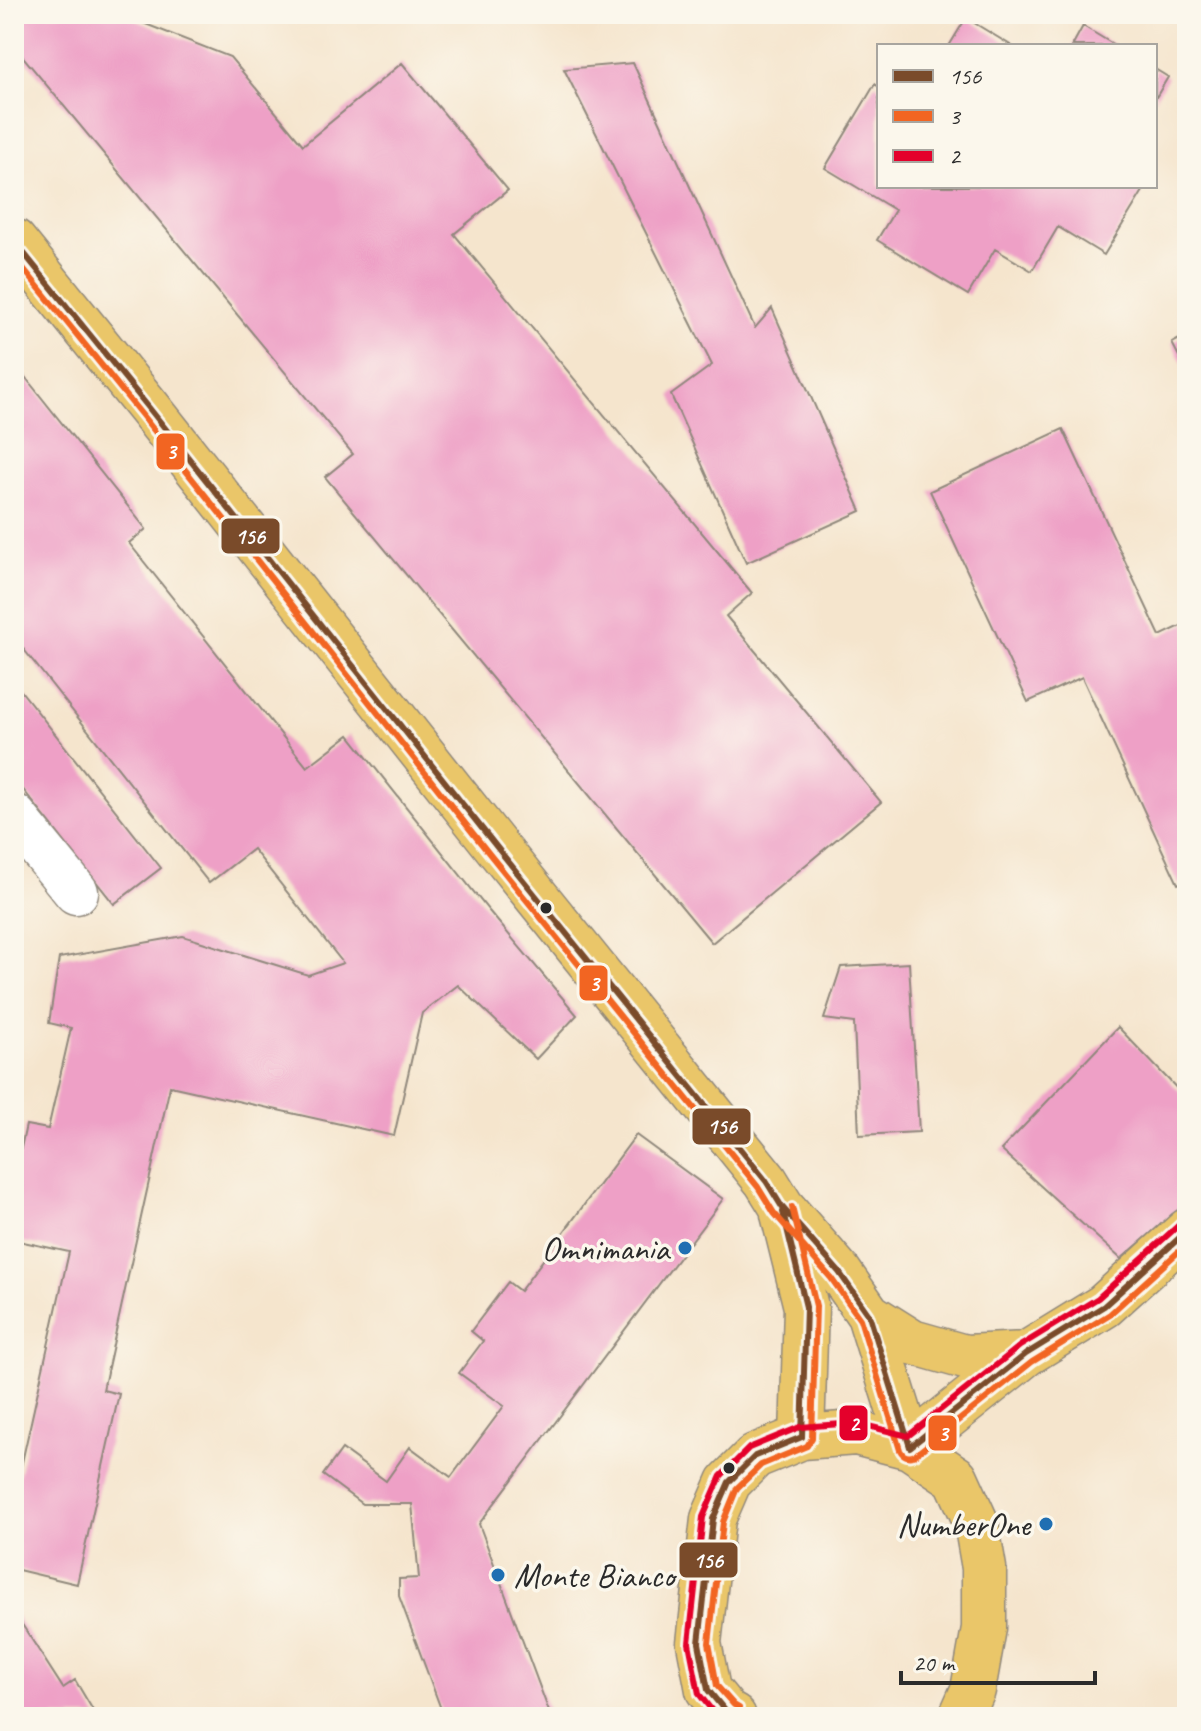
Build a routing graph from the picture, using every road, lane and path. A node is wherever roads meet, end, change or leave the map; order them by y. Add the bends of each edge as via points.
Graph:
1 (14, 241) edge
2 (14, 816) edge
3 (76, 892) dead end
4 (782, 1207) junction
5 (1187, 1231) edge
6 (869, 1315) junction
7 (1026, 1354) junction
8 (802, 1437) junction
9 (910, 1447) junction
10 (726, 1716) edge
11 (961, 1717) edge

1 - 4 main road
2 - 3 street
4 - 6 main road
4 - 8 main road via 806,1307
5 - 7 main road via 1104,1306
6 - 7 main road via 912,1342 965,1357
6 - 9 main road
7 - 9 main road
8 - 9 main road via 856,1433
8 - 10 main road via 755,1456 729,1482 713,1519 699,1643 708,1690
9 - 11 main road via 956,1478 976,1522 984,1568 984,1628 973,1690

